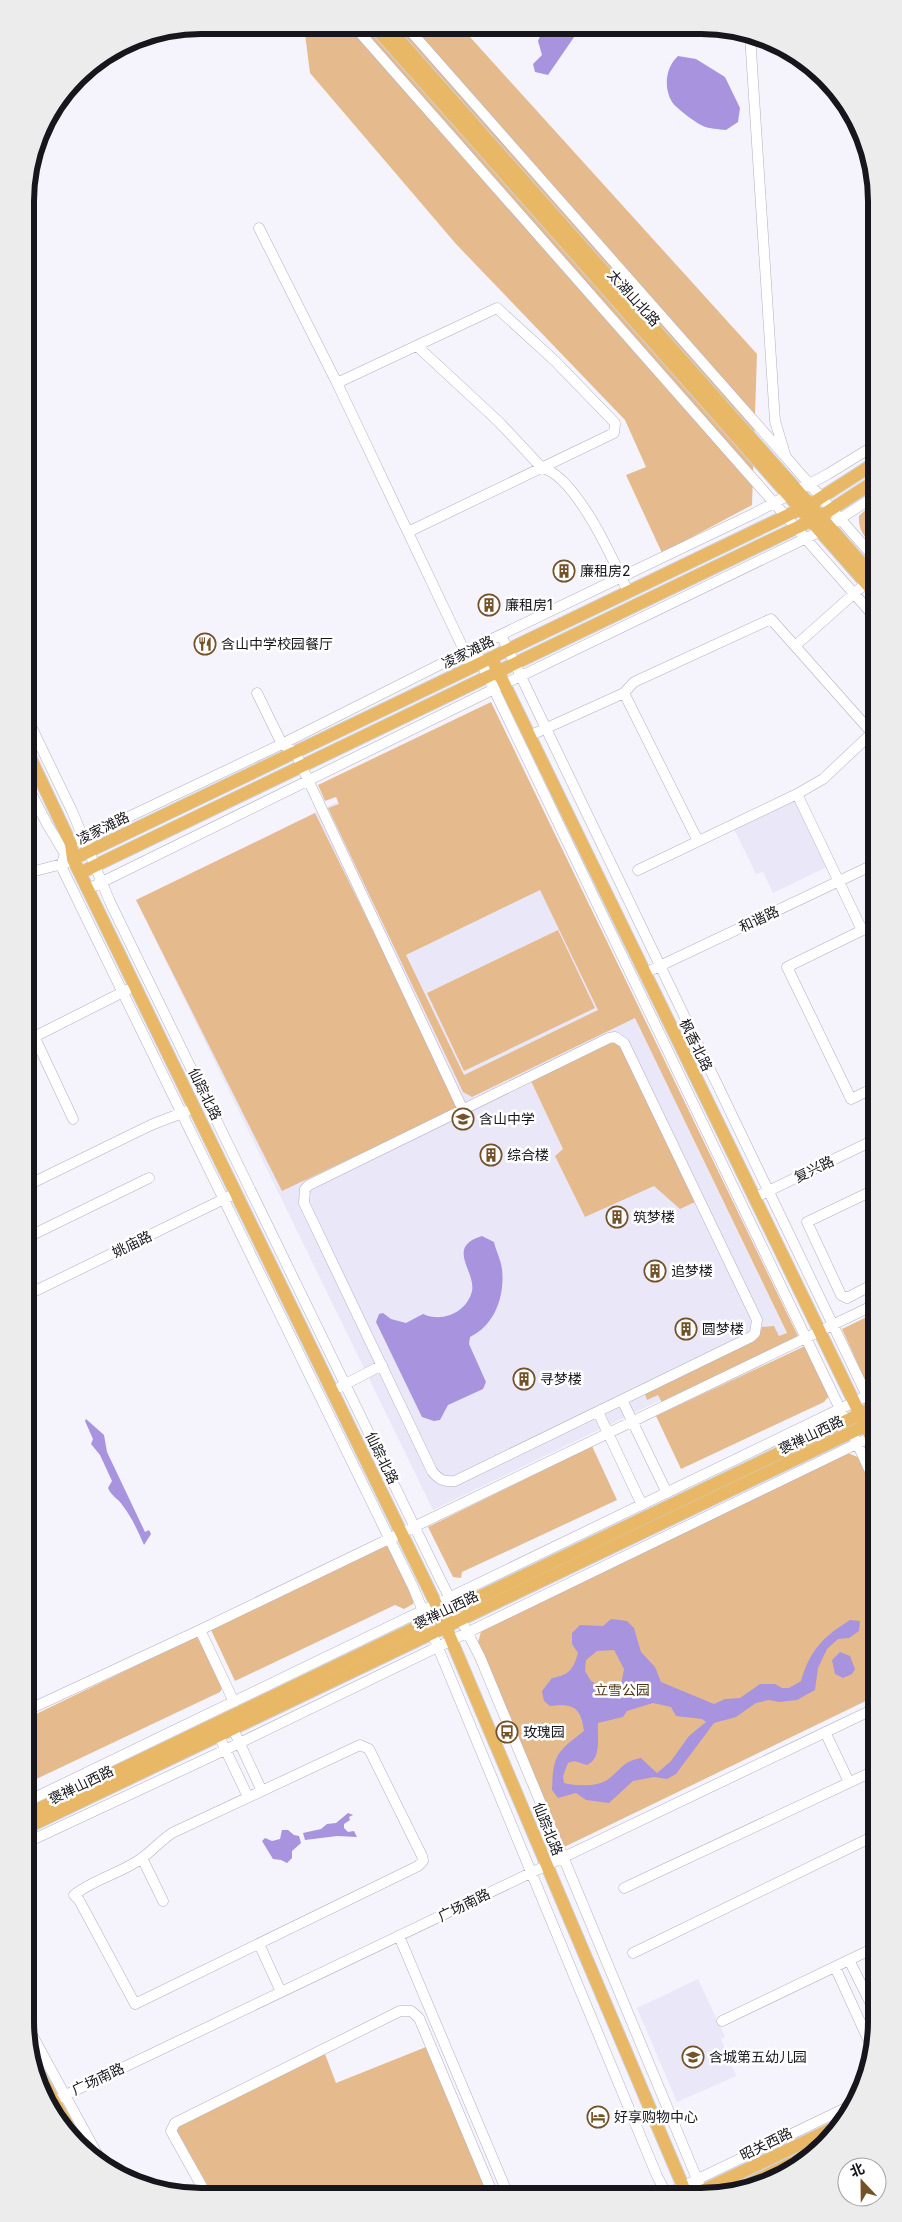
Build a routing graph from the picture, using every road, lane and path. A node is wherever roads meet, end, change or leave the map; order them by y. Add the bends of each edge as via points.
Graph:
1 (361, 34) edge
2 (381, 34) edge
3 (394, 34) edge
4 (413, 34) edge
5 (750, 42) edge
6 (259, 228) dead end
7 (417, 346) junction
8 (337, 383) junction
9 (868, 448) edge
10 (786, 457) junction
11 (542, 468) junction
12 (868, 468) edge
13 (868, 486) edge
14 (799, 489) junction
15 (868, 501) edge
16 (773, 503) junction
17 (811, 504) junction
18 (821, 515) junction
19 (785, 516) junction
20 (830, 526) junction
21 (796, 528) junction
22 (408, 532) junction
23 (805, 539) junction
24 (868, 552) edge
25 (621, 577) junction
26 (868, 580) edge
27 (868, 584) edge
28 (628, 592) junction
29 (854, 593) junction
30 (868, 609) edge
31 (501, 635) junction
32 (795, 646) junction
33 (469, 650) junction
34 (508, 650) junction
35 (481, 663) junction
36 (515, 664) junction
37 (493, 674) junction
38 (521, 676) junction
39 (499, 686) junction
40 (257, 693) dead end
41 (624, 693) junction
42 (868, 727) edge
43 (546, 729) junction
44 (34, 733) edge
45 (529, 736) junction
46 (868, 738) edge
47 (282, 744) junction
48 (294, 752) junction
49 (301, 767) junction
50 (34, 768) edge
51 (308, 781) junction
52 (796, 794) junction
53 (34, 796) edge
54 (83, 838) junction
55 (698, 841) junction
56 (66, 847) junction
57 (89, 851) junction
58 (73, 859) junction
59 (61, 866) junction
60 (95, 866) junction
61 (868, 867) edge
62 (638, 870) dead end
63 (34, 872) edge
64 (80, 873) junction
65 (102, 882) junction
66 (838, 882) junction
67 (88, 889) junction
68 (868, 927) edge
69 (862, 930) junction
70 (660, 966) junction
71 (645, 973) junction
72 (135, 986) junction
73 (123, 992) junction
74 (34, 1037) edge
75 (34, 1045) edge
76 (868, 1091) edge
77 (194, 1108) junction
78 (463, 1110) junction
79 (182, 1113) junction
80 (73, 1119) dead end
81 (868, 1143) edge
82 (149, 1178) dead end
83 (34, 1182) edge
84 (768, 1191) junction
85 (236, 1193) junction
86 (868, 1193) edge
87 (754, 1198) junction
88 (224, 1199) junction
89 (34, 1234) edge
90 (868, 1287) edge
91 (34, 1292) edge
92 (868, 1308) edge
93 (833, 1325) junction
94 (819, 1332) junction
95 (806, 1338) junction
96 (382, 1365) junction
97 (868, 1389) edge
98 (333, 1390) junction
99 (868, 1396) edge
100 (622, 1400) junction
101 (854, 1403) junction
102 (840, 1409) junction
103 (598, 1412) junction
104 (868, 1419) edge
105 (632, 1422) junction
106 (868, 1424) edge
107 (868, 1424) edge
108 (851, 1432) junction
109 (608, 1434) junction
110 (868, 1467) edge
111 (667, 1493) junction
112 (642, 1505) junction
113 (402, 1533) junction
114 (455, 1609) junction
115 (442, 1615) junction
116 (427, 1622) junction
117 (200, 1630) junction
118 (467, 1632) junction
119 (452, 1640) junction
120 (437, 1647) junction
121 (234, 1702) junction
122 (34, 1707) edge
123 (868, 1712) edge
124 (233, 1728) junction
125 (825, 1732) junction
126 (218, 1736) junction
127 (239, 1743) junction
128 (225, 1750) junction
129 (868, 1774) edge
130 (850, 1782) junction
131 (262, 1791) junction
132 (248, 1797) junction
133 (34, 1798) edge
134 (34, 1811) edge
135 (34, 1824) edge
136 (34, 1839) edge
137 (868, 1839) edge
138 (142, 1858) junction
139 (563, 1858) junction
140 (547, 1865) junction
141 (531, 1873) junction
142 (624, 1888) dead end
143 (162, 1901) dead end
144 (399, 1936) junction
145 (259, 1944) junction
146 (868, 1951) edge
147 (633, 1952) dead end
148 (849, 1960) junction
149 (835, 1967) junction
150 (281, 1992) junction
151 (868, 1998) edge
152 (722, 2021) dead end
153 (867, 2037) edge
154 (35, 2043) edge
155 (44, 2080) edge
156 (57, 2099) edge
157 (842, 2111) edge
158 (69, 2124) edge
159 (827, 2131) edge
160 (90, 2145) edge
161 (203, 2188) edge
162 (490, 2188) edge
163 (505, 2188) edge
164 (663, 2188) edge
165 (679, 2188) edge
166 (700, 2188) edge

1 - 16 street
2 - 14 main road, 太湖山北路
3 - 14 main road, 太湖山北路
4 - 10 street
5 - 10 street via 775,420
6 - 8 street
7 - 8 street
7 - 11 street via 499,422
7 - 11 street via 497,308 555,360 615,423 614,433
8 - 22 street
9 - 14 street
10 - 14 street
11 - 22 street
11 - 25 street via 551,470 583,505
12 - 17 main road, 凌家滩路
13 - 18 main road
14 - 16 street
14 - 17 main road, 太湖山北路
15 - 20 street
16 - 19 street
16 - 25 street
17 - 18 main road, 太湖山北路
17 - 19 main road, 凌家滩路
18 - 20 main road, 太湖山北路
18 - 20 street
18 - 21 main road
19 - 21 street
19 - 28 main road, 凌家滩路
20 - 23 street
20 - 24 street
20 - 26 main road, 太湖山北路
21 - 23 street
21 - 36 main road
22 - 33 street
23 - 29 street
23 - 38 street
25 - 28 street
25 - 31 street
27 - 29 street
28 - 34 main road, 凌家滩路
29 - 30 street
29 - 32 street
31 - 33 street
31 - 34 street
32 - 41 street via 771,619 634,682
32 - 42 street
33 - 35 street
33 - 47 street
34 - 35 main road, 凌家滩路
34 - 36 street
35 - 37 main road, 枫香北路
35 - 48 main road, 凌家滩路
36 - 37 main road
36 - 38 street
37 - 39 main road, 枫香北路
37 - 49 main road
38 - 39 street
38 - 43 street
39 - 45 main road, 枫香北路
39 - 51 street
39 - 95 street
40 - 47 street
41 - 43 street
41 - 55 street
43 - 45 street
43 - 70 street
44 - 54 street
45 - 71 main road, 枫香北路
46 - 52 street via 823,779
47 - 48 street
47 - 54 street
48 - 49 street
48 - 57 main road, 凌家滩路
49 - 51 street
49 - 60 main road
50 - 56 main road, 仙踪北路
51 - 65 street
51 - 78 street
52 - 55 street
52 - 66 street
53 - 56 street
54 - 56 street
54 - 57 street
55 - 62 street
56 - 58 main road, 仙踪北路
56 - 59 street
57 - 58 main road, 凌家滩路
57 - 60 street
58 - 59 street
58 - 64 main road, 仙踪北路
59 - 63 street
59 - 73 street
60 - 64 main road
60 - 65 street
61 - 66 street, 和谐路
64 - 67 main road, 仙踪北路
65 - 67 street
65 - 114 street
66 - 69 street
66 - 70 street, 和谐路
67 - 72 main road, 仙踪北路
68 - 69 street
69 - 76 street via 786,966 851,1099
70 - 71 street, 和谐路
70 - 84 street
71 - 87 main road, 枫香北路
72 - 73 street
72 - 77 main road, 仙踪北路
73 - 74 street
73 - 79 street
75 - 80 street
77 - 79 street
77 - 85 main road, 仙踪北路
78 - 96 street via 305,1189 304,1204
78 - 100 street via 609,1038 615,1037 624,1043 758,1327 751,1338
79 - 83 street
79 - 88 street
81 - 84 street, 复兴路
82 - 89 street
84 - 87 street, 复兴路
84 - 93 street
85 - 88 street, 姚庙路
85 - 98 main road, 仙踪北路
86 - 90 street via 807,1222 841,1295 847,1298
87 - 94 main road, 枫香北路
88 - 91 street, 姚庙路
88 - 116 street
92 - 93 street
93 - 94 street
93 - 97 street
94 - 95 street
94 - 101 main road, 枫香北路
95 - 102 street
95 - 105 street
96 - 98 street
96 - 103 street via 432,1471 445,1482 455,1481
98 - 113 main road, 仙踪北路
99 - 101 street
100 - 103 street
100 - 105 street
101 - 102 street
101 - 104 main road, 枫香北路
102 - 108 street
102 - 111 street
103 - 109 street
105 - 109 street
105 - 111 street
106 - 108 main road, 褒禅山西路
107 - 108 street
108 - 110 street
108 - 114 main road, 褒禅山西路
108 - 118 street
109 - 112 street
109 - 113 street
111 - 112 street
112 - 114 street
113 - 115 main road, 仙踪北路
113 - 117 street
114 - 115 main road, 褒禅山西路
114 - 118 street
115 - 116 main road, 褒禅山西路
115 - 119 main road, 仙踪北路
116 - 120 street
116 - 121 street
116 - 124 main road, 褒禅山西路
116 - 134 main road, 褒禅山西路
117 - 121 street
117 - 122 street
118 - 119 street
118 - 139 street
119 - 120 street
119 - 140 main road, 仙踪北路
120 - 127 street
120 - 141 street
121 - 133 street
123 - 125 street, 广场南路
124 - 126 main road, 褒禅山西路
124 - 127 street
125 - 130 street
125 - 139 street, 广场南路
126 - 128 street
126 - 135 main road, 褒禅山西路
127 - 128 street
127 - 131 street
128 - 132 street
128 - 136 street
129 - 130 street
130 - 142 street
131 - 132 street
131 - 145 street via 360,1745 369,1749 422,1861 418,1866
132 - 138 street via 158,1842
137 - 147 street
138 - 143 street
138 - 145 street via 74,1895 135,2004
139 - 140 street, 广场南路
139 - 166 street
140 - 141 street, 广场南路
140 - 165 main road, 仙踪北路
141 - 144 street, 广场南路
141 - 164 street
144 - 150 street, 广场南路
144 - 163 street
145 - 150 street
146 - 148 street
148 - 149 street
148 - 151 street
149 - 152 street
149 - 153 street
150 - 156 street, 广场南路
154 - 156 street
155 - 156 main road
156 - 158 main road
156 - 160 street
157 - 166 street
159 - 166 main road, 昭关西路
161 - 162 street via 171,2131 175,2123 400,2011 412,2011 419,2018

